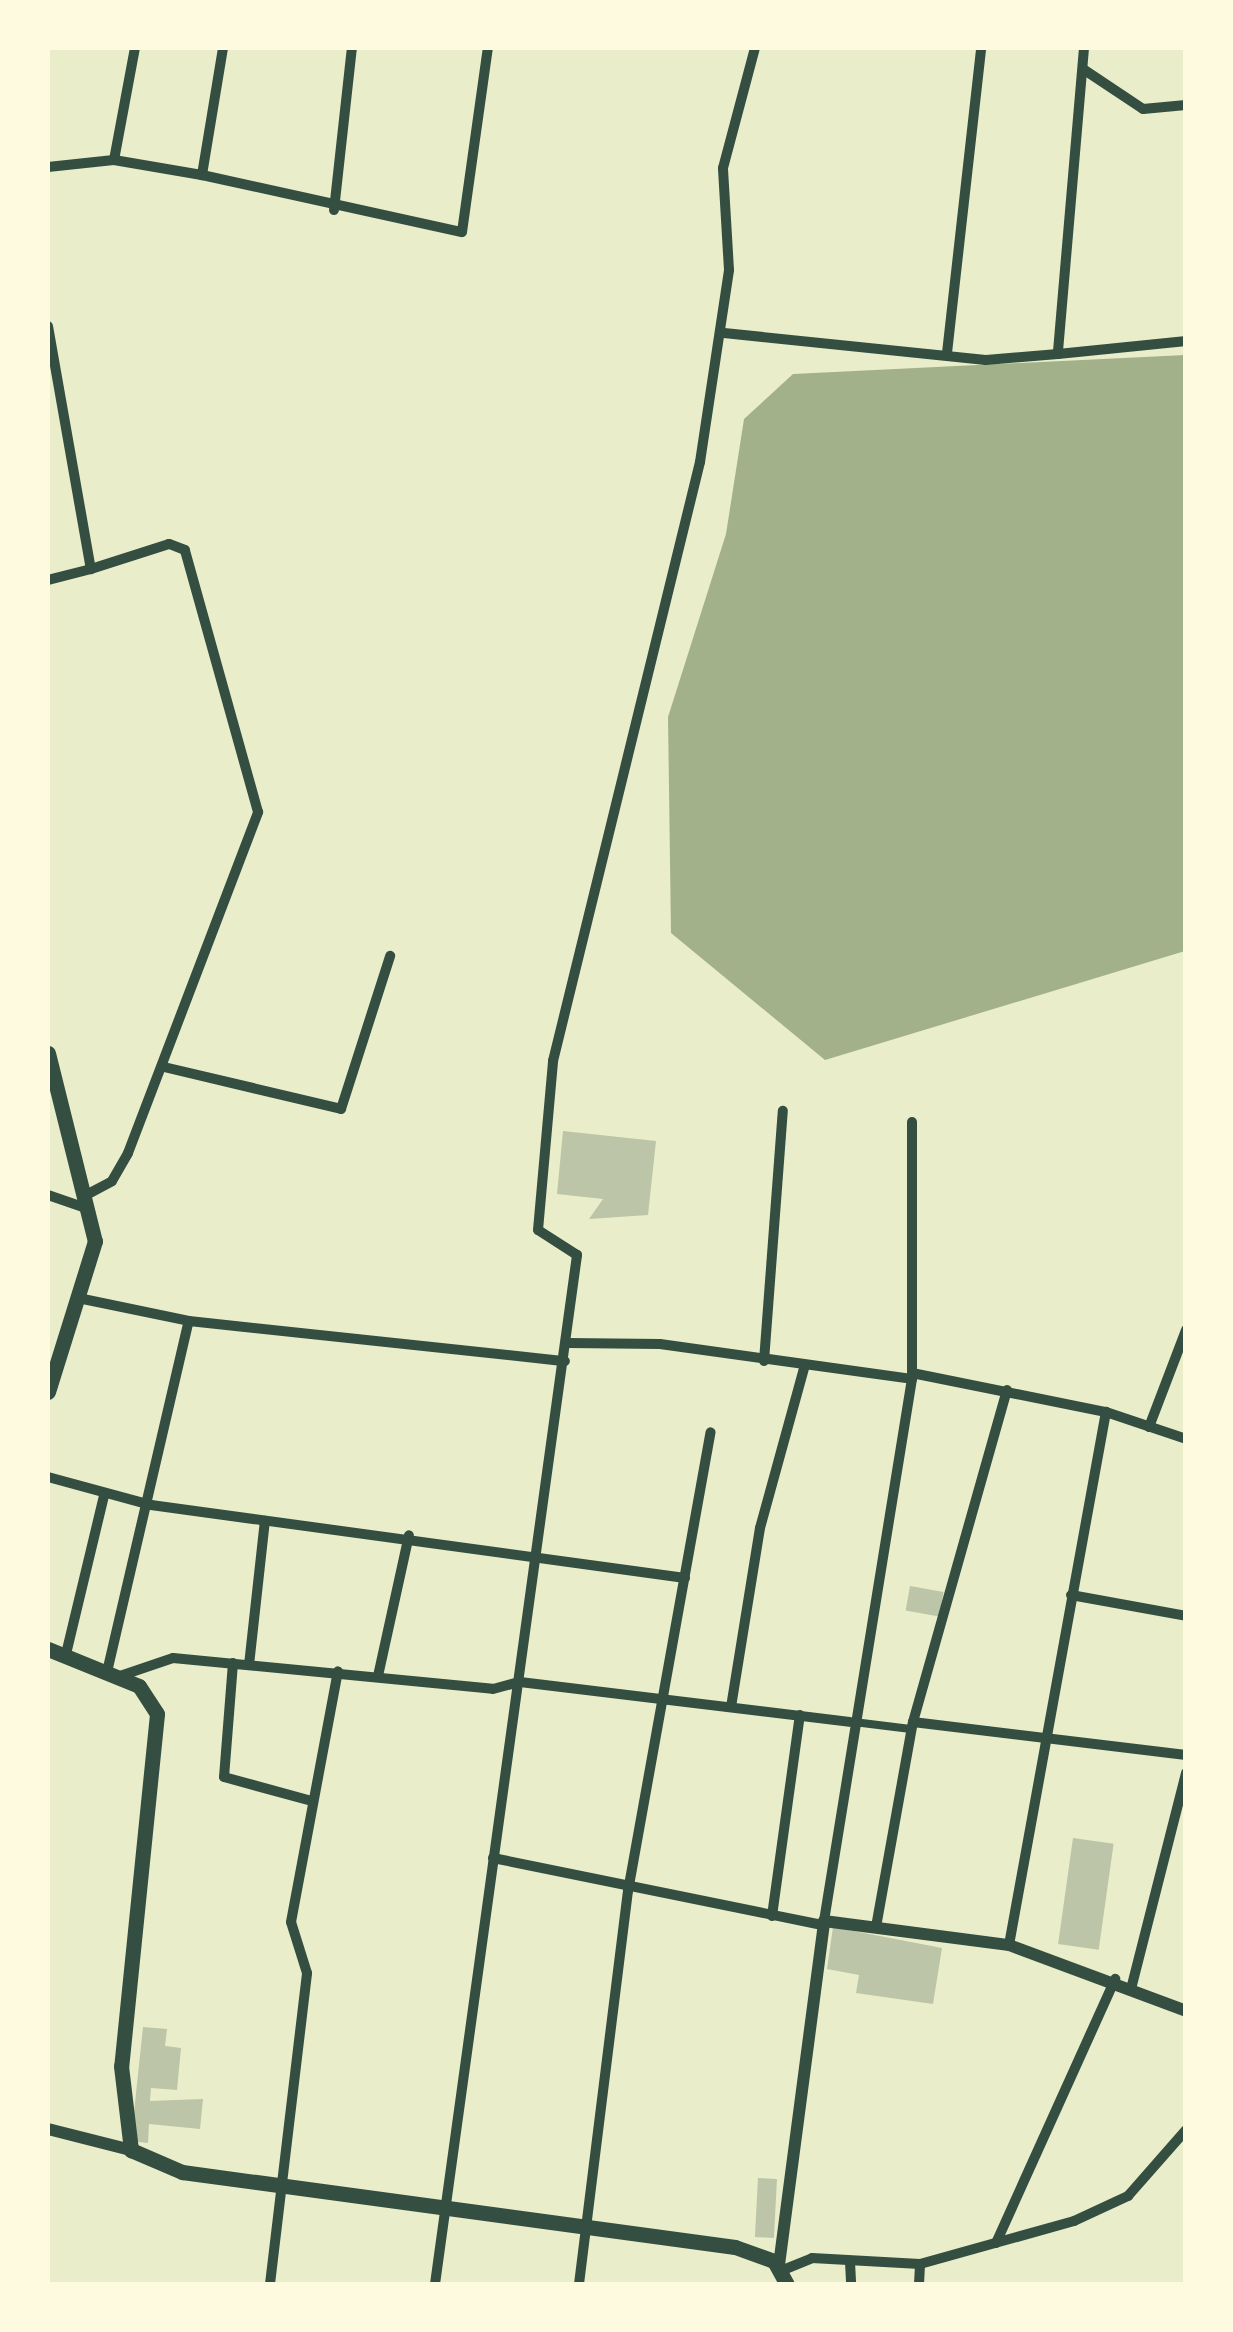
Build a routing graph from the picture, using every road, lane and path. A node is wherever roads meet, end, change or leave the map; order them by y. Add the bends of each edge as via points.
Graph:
1 (135, 48) edge
2 (223, 48) edge
3 (352, 48) edge
4 (488, 48) edge
5 (756, 48) edge
6 (981, 48) edge
7 (1084, 48) edge
8 (1083, 69) junction
9 (1186, 105) edge
10 (114, 160) junction
11 (48, 166) edge
12 (202, 176) junction
13 (334, 210) junction
14 (48, 326) edge
15 (724, 333) junction
16 (1186, 341) edge
17 (947, 353) junction
18 (1058, 354) junction
19 (91, 568) junction
20 (48, 580) edge
21 (390, 956) dead end
22 (48, 1054) edge
23 (164, 1066) junction
24 (783, 1111) dead end
25 (912, 1122) dead end
26 (88, 1194) junction
27 (48, 1195) edge
28 (94, 1211) junction
29 (84, 1300) junction
30 (189, 1321) junction
31 (1186, 1330) edge
32 (567, 1343) junction
33 (565, 1361) junction
34 (764, 1361) junction
35 (806, 1365) junction
36 (912, 1376) junction
37 (1007, 1390) junction
38 (48, 1392) edge
39 (1106, 1412) junction
40 (1150, 1427) junction
41 (711, 1432) dead end
42 (1186, 1440) edge
43 (48, 1477) edge
44 (104, 1496) junction
45 (151, 1505) junction
46 (265, 1520) junction
47 (409, 1536) junction
48 (534, 1555) junction
49 (685, 1578) junction
50 (1071, 1596) junction
51 (1186, 1616) edge
52 (48, 1649) edge
53 (66, 1654) junction
54 (233, 1663) junction
55 (249, 1665) junction
56 (338, 1671) junction
57 (114, 1674) junction
58 (378, 1676) junction
59 (520, 1682) junction
60 (665, 1699) junction
61 (731, 1707) junction
62 (800, 1715) junction
63 (850, 1722) junction
64 (912, 1725) junction
65 (1044, 1739) junction
66 (1186, 1755) edge
67 (1186, 1774) edge
68 (312, 1801) junction
69 (493, 1858) junction
70 (628, 1891) junction
71 (772, 1916) junction
72 (823, 1923) junction
73 (876, 1927) junction
74 (1009, 1946) junction
75 (1115, 1978) junction
76 (1132, 1986) junction
77 (1186, 2011) edge
78 (48, 2129) edge
79 (1186, 2130) edge
80 (131, 2150) junction
81 (282, 2184) junction
82 (452, 2205) junction
83 (583, 2228) junction
84 (996, 2243) junction
85 (850, 2262) junction
86 (920, 2264) junction
87 (783, 2273) edge
88 (270, 2284) edge
89 (435, 2284) edge
90 (579, 2284) edge
91 (850, 2284) edge
92 (919, 2284) edge

1 - 10 street
2 - 12 street
3 - 13 street
4 - 13 street via 462,232
5 - 15 street via 721,184
6 - 17 street
7 - 8 street
8 - 9 street via 1143,109
8 - 18 street
10 - 11 street
10 - 12 street
12 - 13 street
14 - 19 street
15 - 17 street
15 - 32 street via 610,850 558,1044 538,1230 577,1254
16 - 18 street
17 - 18 street
19 - 20 street
19 - 23 street via 169,544 185,550 257,800
21 - 23 street via 342,1108
22 - 26 main road
23 - 26 street via 119,1171
24 - 34 street
25 - 36 street
26 - 28 main road
27 - 28 street
28 - 29 main road
29 - 30 street
29 - 38 main road
30 - 33 street
30 - 45 street
31 - 40 street
32 - 33 street
32 - 34 street via 660,1344
33 - 48 street
34 - 35 street
35 - 36 street
35 - 61 street via 760,1528
36 - 37 street
36 - 63 street
37 - 39 street
37 - 64 street
39 - 40 street
39 - 50 street
40 - 42 street
41 - 49 street
43 - 44 street
44 - 45 street
44 - 53 street
45 - 46 street
45 - 57 street
46 - 47 street
46 - 55 street
47 - 48 street
47 - 58 street
48 - 49 street
48 - 59 street
49 - 60 street
50 - 51 street
50 - 65 street
52 - 53 main road
53 - 57 main road
54 - 55 street
54 - 57 street via 162,1658
54 - 68 street via 224,1777
55 - 56 street
56 - 58 street
56 - 68 street
57 - 80 main road via 148,1692 161,1740 121,2066
58 - 59 street via 492,1688
59 - 60 street
59 - 69 street
60 - 61 street
60 - 70 street
61 - 62 street
62 - 63 street
62 - 71 street
63 - 64 street
63 - 72 street
64 - 65 street
64 - 73 street
65 - 66 street
65 - 74 street
67 - 76 street
68 - 81 street via 291,1922 306,1973
69 - 70 street
69 - 82 street
70 - 71 street
70 - 83 street
71 - 72 street
72 - 73 street
72 - 87 street
73 - 74 street
74 - 75 street
75 - 76 street
75 - 84 street
76 - 77 street
78 - 80 street
79 - 84 street via 1128,2196
80 - 81 main road via 182,2172
81 - 82 main road
81 - 88 street
82 - 83 main road
82 - 89 street
83 - 87 main road via 735,2246
83 - 90 street
84 - 86 street
85 - 86 street
85 - 87 street via 803,2259
85 - 91 street
86 - 92 street

